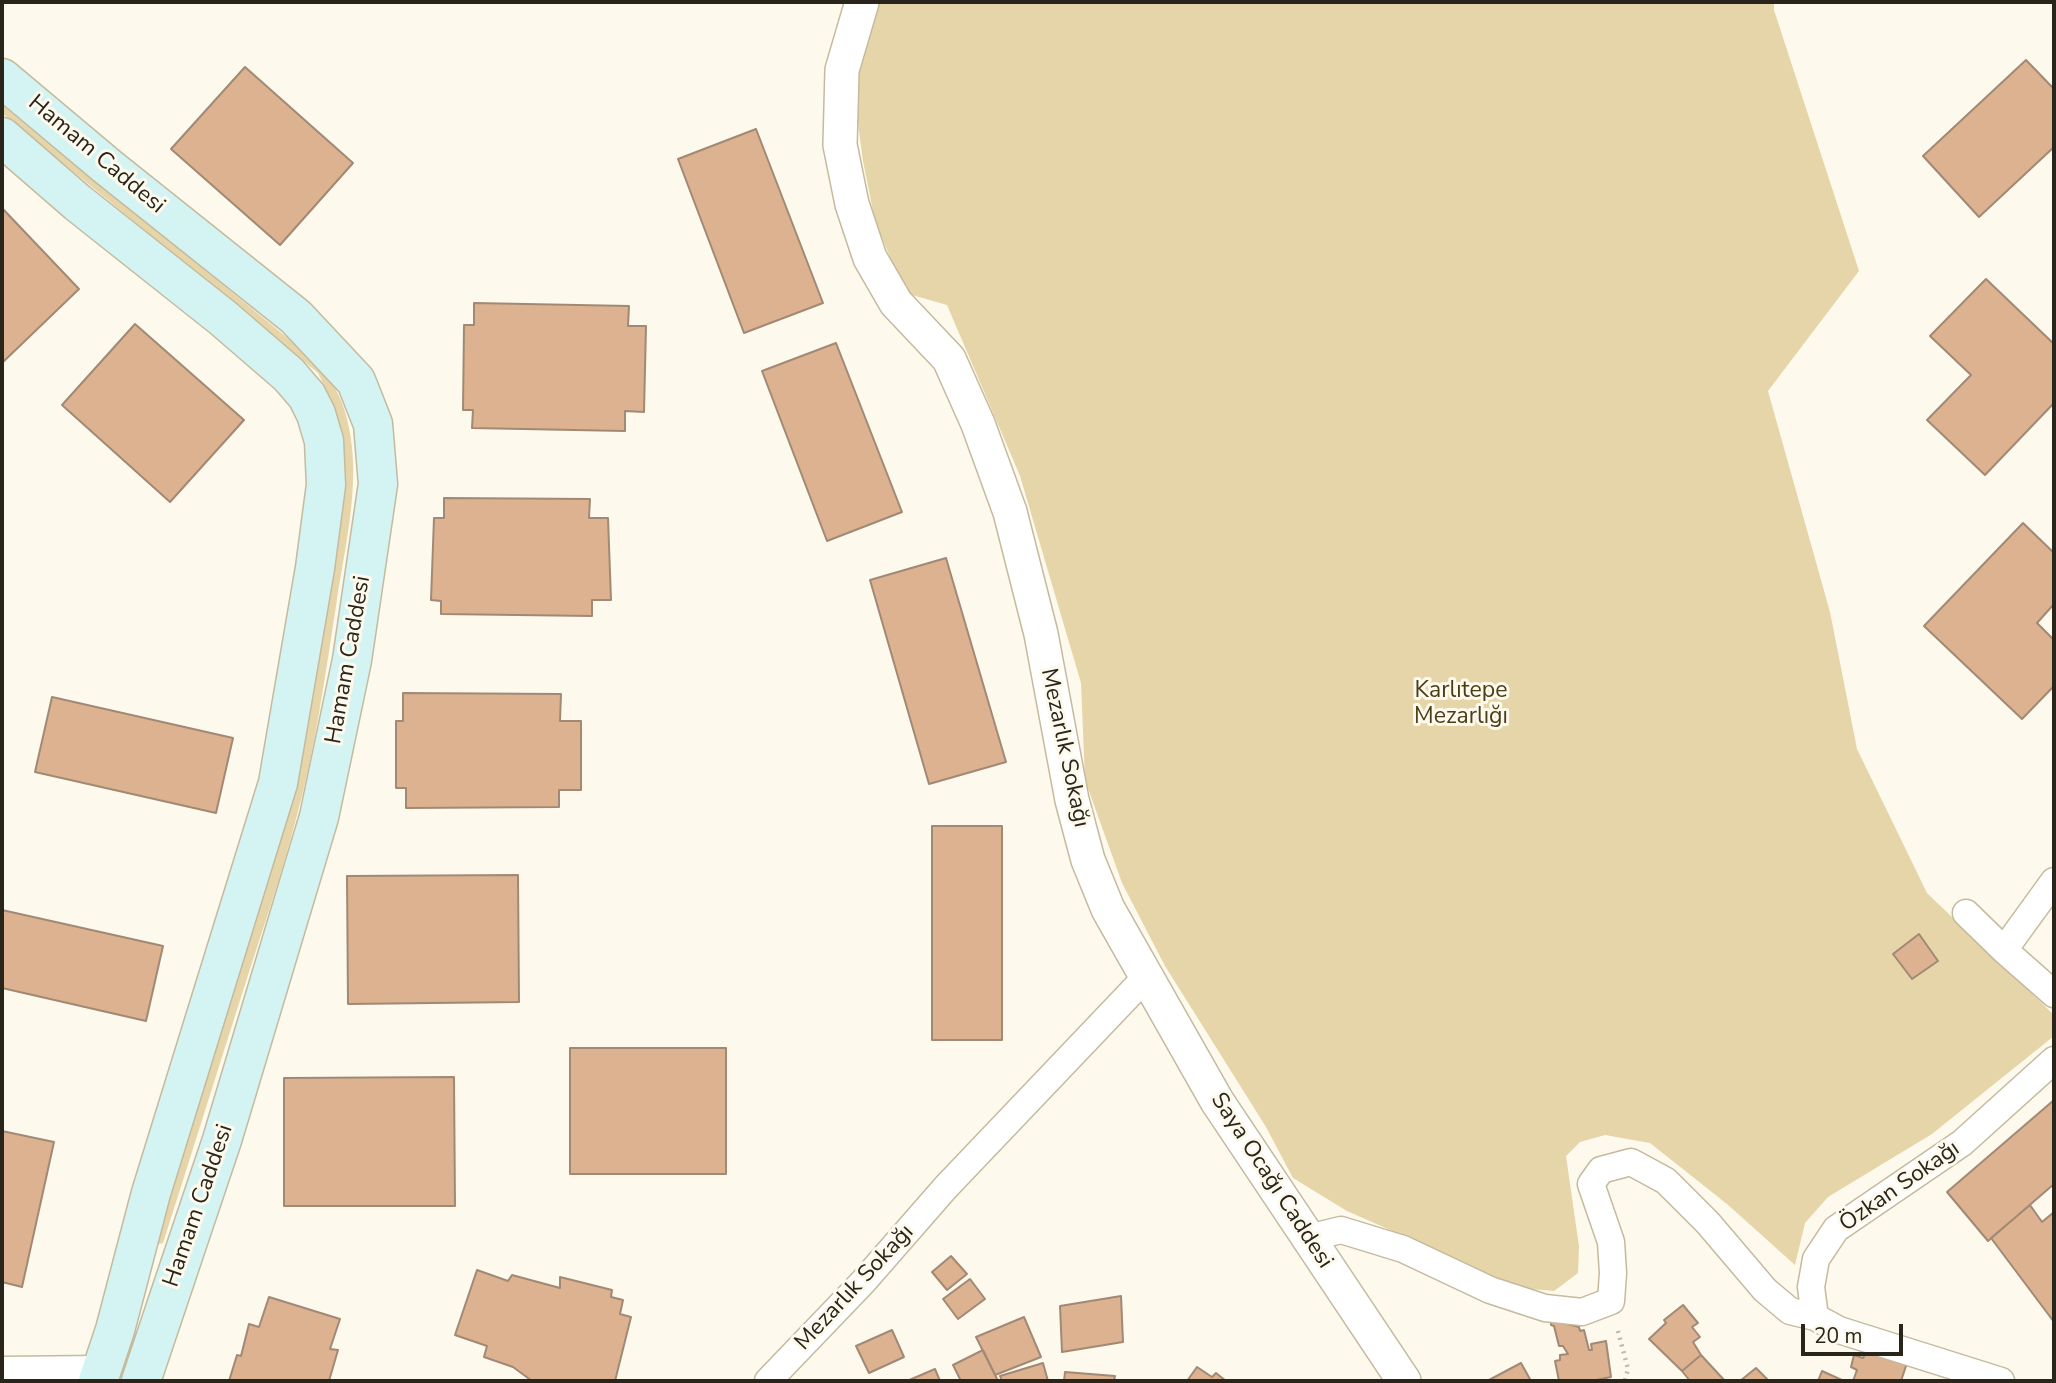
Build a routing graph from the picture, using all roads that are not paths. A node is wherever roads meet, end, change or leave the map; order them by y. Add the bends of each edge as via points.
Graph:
1 (862, 2) edge
2 (2, 78) edge
3 (2, 137) edge
4 (2054, 881) edge
5 (1966, 913) dead end
6 (2004, 950) junction
7 (1147, 976) junction
8 (2054, 994) edge
9 (2054, 1060) edge
10 (1308, 1238) junction
11 (132, 1267) junction
12 (175, 1276) junction
13 (1815, 1317) junction
14 (2, 1370) edge
15 (100, 1375) edge
16 (141, 1380) edge
17 (768, 1381) edge
18 (1404, 1381) edge
19 (2001, 1381) edge

1 - 7 street, Mezarlık Sokağı via 842,70 839,145 852,204 870,258 896,303 950,359 978,424 1010,512 1041,634 1072,800 1088,859 1108,909
2 - 12 main road, Hamam Caddesi via 296,317 356,381 373,424 378,484 352,660 319,817 222,1140
3 - 11 main road, Hamam Caddesi via 289,375 307,396 324,441 326,485 315,568 278,783
4 - 6 street
5 - 6 street
6 - 8 street
7 - 10 street, Saya Ocağı Caddesi via 1217,1101
7 - 17 street, Mezarlık Sokağı
9 - 13 street, Özkan Sokağı via 1962,1143 1836,1229 1816,1259 1811,1287
10 - 13 street via 1340,1230 1403,1249 1490,1290 1545,1308 1582,1312 1611,1301 1613,1273 1611,1242 1591,1184 1601,1170 1631,1162 1666,1181 1765,1290 1790,1311
10 - 18 street, Saya Ocağı Caddesi
11 - 12 main road
11 - 15 main road, Hamam Caddesi
12 - 16 main road, Hamam Caddesi
13 - 19 street via 1839,1329
14 - 15 street
15 - 16 main road

